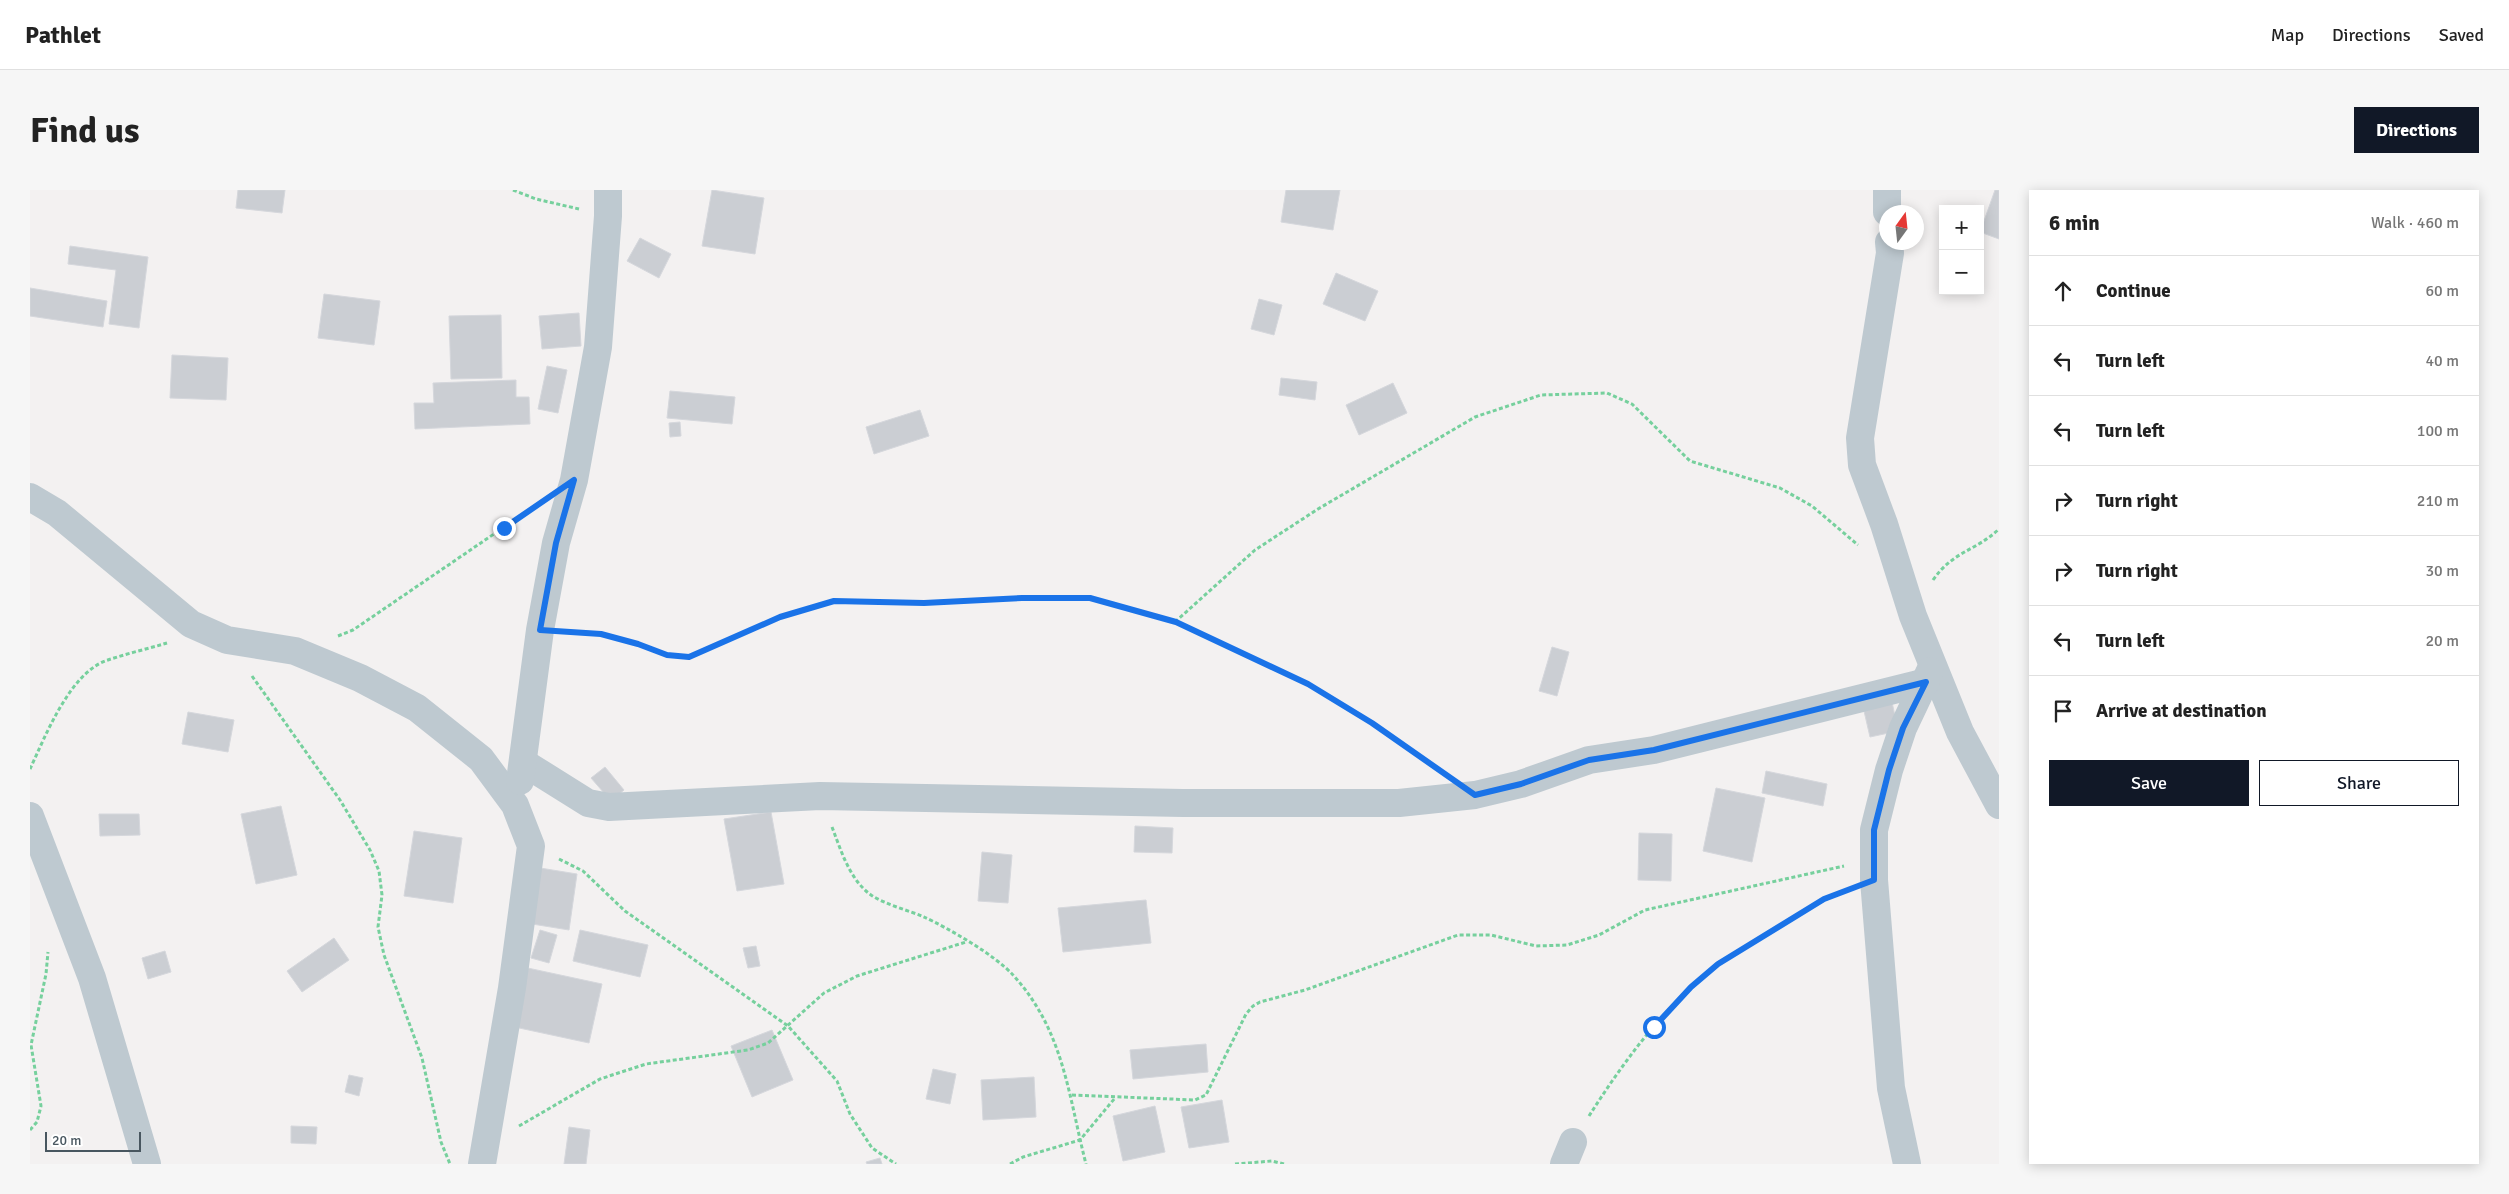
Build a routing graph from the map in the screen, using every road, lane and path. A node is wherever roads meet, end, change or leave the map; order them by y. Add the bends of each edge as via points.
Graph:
1 (513, 190) edge
2 (1887, 190) edge
3 (608, 203) edge
4 (1887, 205) edge
5 (1890, 250) edge
6 (30, 497) edge
7 (536, 504) dead end
8 (1999, 529) edge
9 (1864, 551) dead end
10 (1913, 616) junction
11 (1176, 622) junction
12 (191, 624) junction
13 (540, 630) junction
14 (227, 640) junction
15 (295, 651) junction
16 (1929, 673) junction
17 (524, 763) junction
18 (30, 769) edge
19 (1475, 795) junction
20 (820, 796) junction
21 (515, 805) junction
22 (1999, 805) edge
23 (30, 816) edge
24 (1874, 830) junction
25 (532, 846) junction
26 (1874, 880) junction
27 (966, 942) junction
28 (48, 946) dead end
29 (788, 1026) junction
30 (1072, 1094) junction
31 (1115, 1098) junction
32 (30, 1130) edge
33 (1080, 1140) junction
34 (1569, 1153) edge
35 (484, 1154) edge
36 (147, 1164) edge
37 (450, 1164) edge
38 (896, 1164) edge
39 (1010, 1164) edge
40 (1086, 1164) edge
41 (1235, 1164) edge
42 (1284, 1164) edge
43 (1907, 1164) edge

1 - 3 path via 536,199
2 - 4 street
3 - 13 street via 598,347 574,480 556,543
5 - 10 street via 1860,438 1862,465
6 - 12 street via 57,513
7 - 15 path via 353,630
8 - 10 path via 1942,567
9 - 11 path via 1812,506 1780,488 1690,461 1632,404 1606,393 1541,395 1475,417 1318,509 1255,550
10 - 16 street
11 - 13 path via 1090,598 924,603 834,601 780,617 689,657 667,655 601,634
11 - 19 path via 1308,684 1372,723
12 - 14 street
12 - 18 path via 170,642 103,662 75,684 56,713
13 - 17 street
14 - 15 street
14 - 37 path via 335,793 370,850 378,870 382,895 378,927 384,955 422,1058 441,1142
15 - 21 street via 360,678 417,708 482,759
16 - 19 street via 1654,750 1589,760 1521,784
16 - 22 street
16 - 24 street via 1894,753
17 - 20 street via 588,803 609,807
17 - 21 street
19 - 20 street via 1399,803
20 - 27 path via 848,868 872,895 926,918
21 - 25 street
23 - 36 street via 92,978
24 - 26 street
24 - 31 path via 1856,856 1837,869 1645,910 1599,935 1567,944 1536,946 1491,935 1458,934 1305,990 1260,1002 1246,1014 1203,1097 1195,1100
25 - 29 path via 583,871 625,911
25 - 35 street
26 - 34 path via 1824,899 1718,964 1691,987 1622,1068
26 - 43 street via 1891,1088
27 - 29 path via 857,976 824,993
27 - 30 path via 992,956 1031,996 1046,1021
28 - 32 path via 46,974 31,1044 41,1106 38,1122
29 - 35 path via 768,1044 748,1050 646,1064 600,1079
29 - 38 path via 837,1081 850,1114 872,1148
30 - 31 path
30 - 33 path
31 - 33 path
33 - 39 path
33 - 40 path
41 - 42 path via 1272,1161

